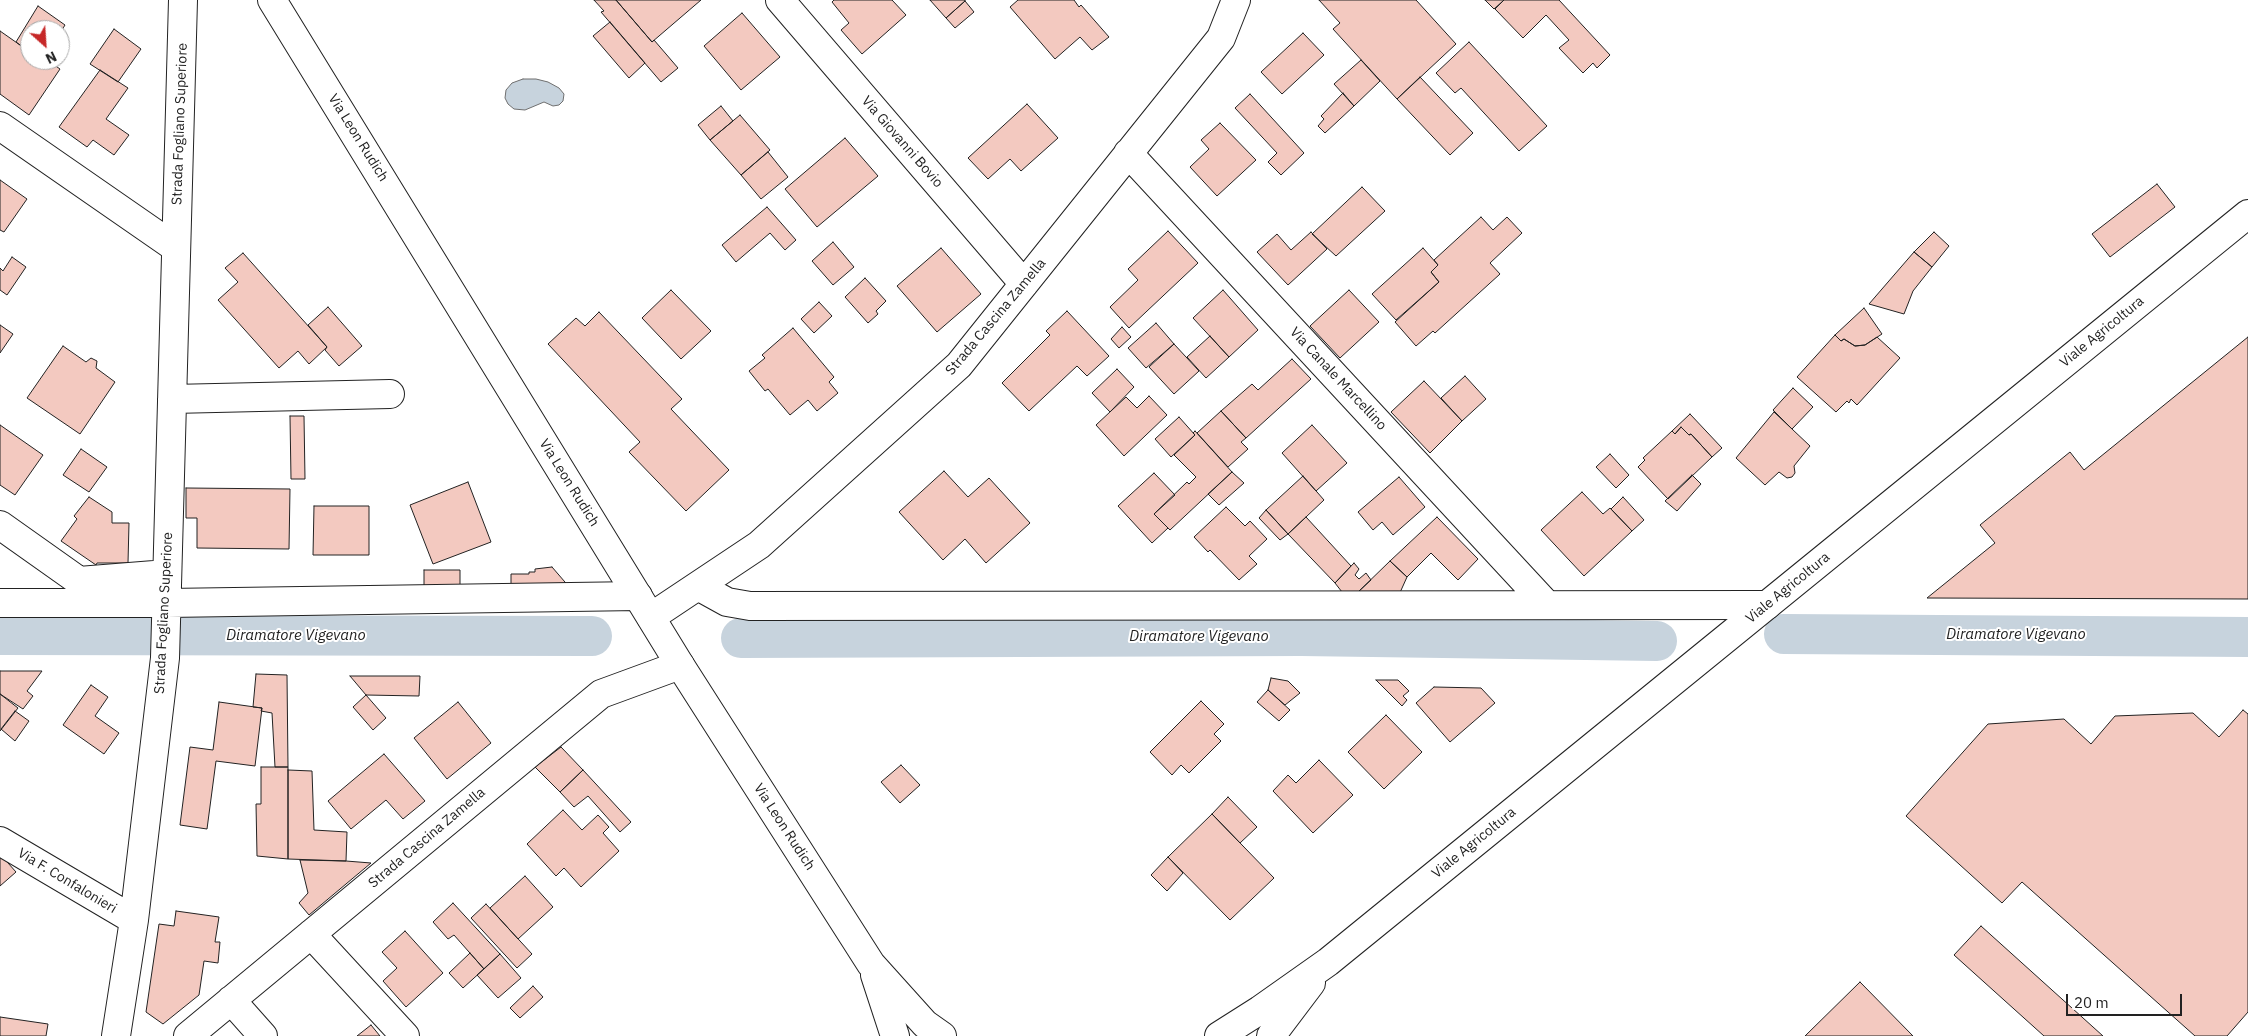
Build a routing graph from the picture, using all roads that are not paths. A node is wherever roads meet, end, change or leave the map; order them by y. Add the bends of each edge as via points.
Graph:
1 (183, 0) edge
2 (272, 0) edge
3 (780, 0) edge
4 (1236, 0) edge
5 (0, 126) edge
6 (1128, 153) junction
7 (2248, 214) edge
8 (176, 248) junction
9 (1024, 284) junction
10 (390, 394) dead end
11 (172, 399) junction
12 (0, 525) edge
13 (167, 574) junction
14 (698, 586) junction
15 (0, 603) edge
16 (1547, 605) junction
17 (645, 606) junction
18 (1762, 609) junction
19 (166, 611) junction
20 (680, 665) junction
21 (0, 841) edge
22 (134, 920) junction
23 (311, 934) junction
24 (1328, 962) junction
25 (871, 964) junction
26 (231, 1000) junction
27 (116, 1036) edge
28 (188, 1036) edge
29 (263, 1036) edge
30 (405, 1036) edge
31 (895, 1036) edge
32 (942, 1036) edge
33 (1219, 1036) edge
34 (1271, 1036) edge

1 - 8 street, Strada Fogliano Superiore
2 - 17 street, Via Leon Rudich
3 - 9 street, Via Giovanni Bovio
4 - 6 street, Strada Cascina Zamella via 1222,38
5 - 8 street
6 - 9 street, Strada Cascina Zamella
6 - 16 street, Via Canale Marcellino
7 - 18 street, Viale Agricoltura
8 - 11 street, Strada Fogliano Superiore
9 - 14 street, Strada Cascina Zamella via 959,365 759,545
10 - 11 street
11 - 13 street, Strada Fogliano Superiore
12 - 13 street via 79,581
13 - 19 street, Strada Fogliano Superiore
14 - 16 street via 727,602 750,606
14 - 17 street, Strada Cascina Zamella
15 - 19 street
16 - 18 street
17 - 19 street
17 - 20 street, Via Leon Rudich
18 - 24 street, Viale Agricoltura
19 - 22 street, Strada Fogliano Superiore via 165,658
20 - 23 street, Strada Cascina Zamella via 601,694
20 - 25 street, Via Leon Rudich
21 - 22 street, Via F. Confalonieri
22 - 27 street, Strada Fogliano Superiore
23 - 26 street, Strada Cascina Zamella
23 - 30 street
24 - 33 street, Viale Agricoltura
24 - 34 street, Viale Agricoltura
25 - 31 street
25 - 32 street via 925,1024
26 - 28 street, Strada Cascina Zamella
26 - 29 street

